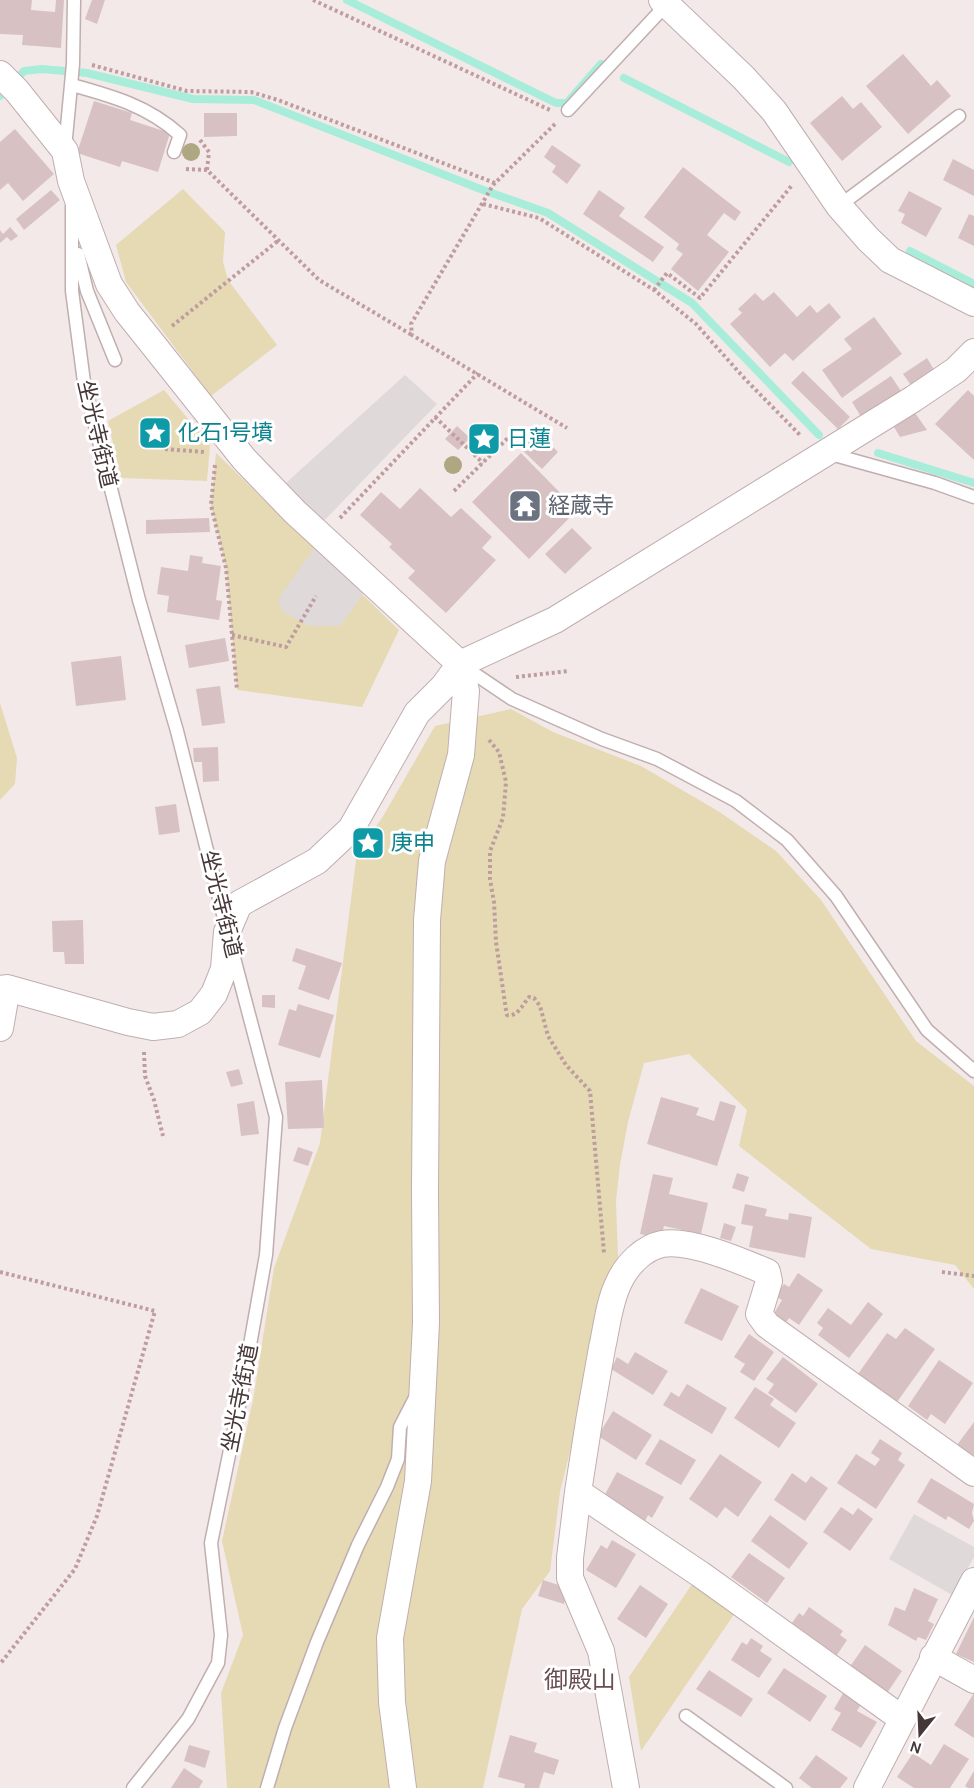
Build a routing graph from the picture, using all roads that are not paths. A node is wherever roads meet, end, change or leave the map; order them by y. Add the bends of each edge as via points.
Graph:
1 (74, 0) edge
2 (665, 2) edge
3 (7, 81) edge
4 (72, 83) junction
5 (568, 110) road end
6 (958, 116) dead end
7 (65, 151) junction
8 (174, 152) road end
9 (72, 181) junction
10 (839, 206) junction
11 (73, 236) junction
12 (974, 303) edge
13 (974, 351) edge
14 (115, 360) dead end
15 (826, 453) junction
16 (974, 497) edge
17 (460, 664) junction
18 (227, 932) junction
19 (4, 988) edge
20 (0, 1028) edge
21 (974, 1071) edge
22 (423, 1381) junction
23 (974, 1473) edge
24 (578, 1492) junction
25 (974, 1581) edge
26 (933, 1657) junction
27 (974, 1680) edge
28 (686, 1716) dead end
29 (901, 1718) junction
30 (873, 1786) edge
31 (133, 1788) edge
32 (267, 1788) edge
33 (403, 1788) edge
34 (626, 1788) edge
35 (786, 1788) edge

1 - 4 lane, 坐光寺街道
2 - 5 lane
2 - 10 street via 774,111
3 - 7 street
4 - 7 lane, 坐光寺街道
4 - 8 lane via 117,97 163,119 180,135
6 - 10 lane
7 - 9 street, 坐光寺街道
9 - 11 lane, 坐光寺街道
9 - 17 street via 110,284 217,441 244,459 321,538
10 - 12 street via 890,260
11 - 14 lane via 87,291
11 - 18 lane, 坐光寺街道 via 72,291 84,382
13 - 15 street via 936,385
15 - 16 lane
15 - 17 street via 555,621
17 - 18 street via 417,713 351,829 317,861 239,904
17 - 21 lane via 512,699 657,759 736,801 787,840 836,896 927,1030
17 - 22 street via 466,691 461,755 432,861 428,920
18 - 19 street via 224,969 214,994 200,1012 178,1024 136,1024
18 - 31 lane, 坐光寺街道 via 276,1118 266,1255 211,1543 221,1635 218,1663 188,1719
19 - 20 street
22 - 32 lane via 400,1427 398,1459 391,1478 317,1642
22 - 33 street via 418,1481 390,1638 392,1702
23 - 24 street via 767,1325 759,1314 769,1281 767,1272 710,1251 661,1244 630,1264 611,1301
24 - 29 street
24 - 34 street via 570,1578 601,1651
25 - 26 street
26 - 27 street
26 - 29 street
28 - 35 lane
29 - 30 street

